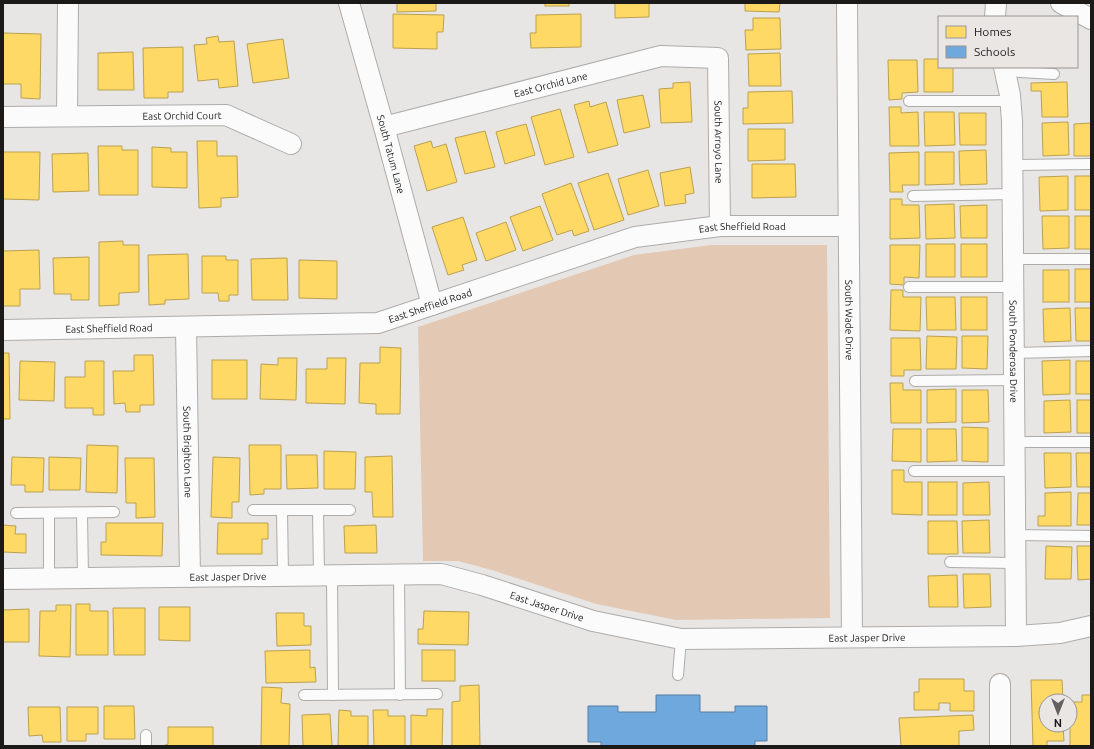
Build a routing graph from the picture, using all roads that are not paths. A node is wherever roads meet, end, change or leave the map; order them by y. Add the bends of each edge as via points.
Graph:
1 (68, 3) edge
2 (348, 3) edge
3 (847, 3) edge
4 (996, 3) edge
5 (1061, 3) edge
6 (995, 16) edge
7 (1091, 19) edge
8 (718, 58) joint
9 (1004, 69) edge
10 (1054, 74) dead end
11 (909, 101) dead end
12 (1010, 101) junction
13 (67, 116) junction
14 (3, 117) edge
15 (384, 127) junction
16 (291, 144) dead end
17 (1091, 164) edge
18 (1012, 165) junction
19 (1012, 194) junction
20 (912, 196) dead end
21 (720, 226) junction
22 (847, 226) junction
23 (1012, 259) junction
24 (1091, 259) edge
25 (909, 287) dead end
26 (1013, 287) junction
27 (432, 305) junction
28 (186, 327) junction
29 (3, 330) edge
30 (1091, 351) edge
31 (1014, 353) junction
32 (1014, 380) junction
33 (914, 381) dead end
34 (1014, 442) junction
35 (1091, 442) edge
36 (914, 471) dead end
37 (1015, 471) junction
38 (254, 510) dead end
39 (282, 510) junction
40 (318, 510) junction
41 (350, 510) dead end
42 (114, 512) dead end
43 (16, 513) dead end
44 (49, 513) junction
45 (82, 513) junction
46 (1015, 535) junction
47 (1091, 536) edge
48 (950, 562) dead end
49 (1015, 563) junction
50 (399, 574) junction
51 (326, 575) junction
52 (190, 576) junction
53 (283, 576) junction
54 (83, 578) junction
55 (3, 579) edge
56 (49, 579) junction
57 (1091, 626) edge
58 (1016, 636) junction
59 (852, 637) junction
60 (681, 639) junction
61 (678, 675) dead end
62 (1000, 684) dead end
63 (437, 694) dead end
64 (304, 695) dead end
65 (333, 695) junction
66 (400, 695) junction
67 (146, 735) dead end
68 (146, 746) edge
69 (1000, 746) edge

1 - 13 street
2 - 15 street, South Tatum Lane
3 - 22 street, South Wade Drive
4 - 6 street
5 - 7 street
8 - 15 street, East Orchid Lane via 661,56
8 - 21 street, South Arroyo Lane
9 - 10 lane
9 - 12 street, South Ponderosa Drive
11 - 12 lane
12 - 18 street, South Ponderosa Drive
13 - 14 street
13 - 16 street, East Orchid Court via 226,115
15 - 27 street, South Tatum Lane
17 - 18 lane
18 - 19 street, South Ponderosa Drive
19 - 20 lane
19 - 23 street, South Ponderosa Drive
21 - 22 street, East Sheffield Road
21 - 27 street, East Sheffield Road via 635,236
22 - 59 street, South Wade Drive
23 - 24 lane
23 - 26 street, South Ponderosa Drive
25 - 26 lane
26 - 31 street, South Ponderosa Drive
27 - 28 street, East Sheffield Road via 378,323
28 - 29 street, East Sheffield Road
28 - 52 street, South Brighton Lane
30 - 31 lane
31 - 32 street, South Ponderosa Drive
32 - 33 lane
32 - 34 street, South Ponderosa Drive
34 - 35 lane
34 - 37 street, South Ponderosa Drive
36 - 37 lane
37 - 46 street, South Ponderosa Drive
38 - 39 lane
39 - 40 lane
39 - 53 lane
40 - 41 lane
40 - 51 lane
42 - 45 lane
43 - 44 lane
44 - 45 lane
44 - 56 lane
45 - 54 lane
46 - 47 lane
46 - 49 street, South Ponderosa Drive
48 - 49 lane
49 - 58 street, South Ponderosa Drive
50 - 51 street, East Jasper Drive
50 - 60 street, East Jasper Drive via 441,574 593,621
50 - 66 lane
51 - 53 street, East Jasper Drive
51 - 65 lane
52 - 53 street, East Jasper Drive
52 - 54 street, East Jasper Drive
54 - 56 street, East Jasper Drive
55 - 56 street, East Jasper Drive
57 - 58 street, East Jasper Drive via 1060,633
58 - 59 street, East Jasper Drive
59 - 60 street, East Jasper Drive
60 - 61 lane
62 - 69 street
63 - 66 lane
64 - 65 lane
65 - 66 lane
67 - 68 lane

